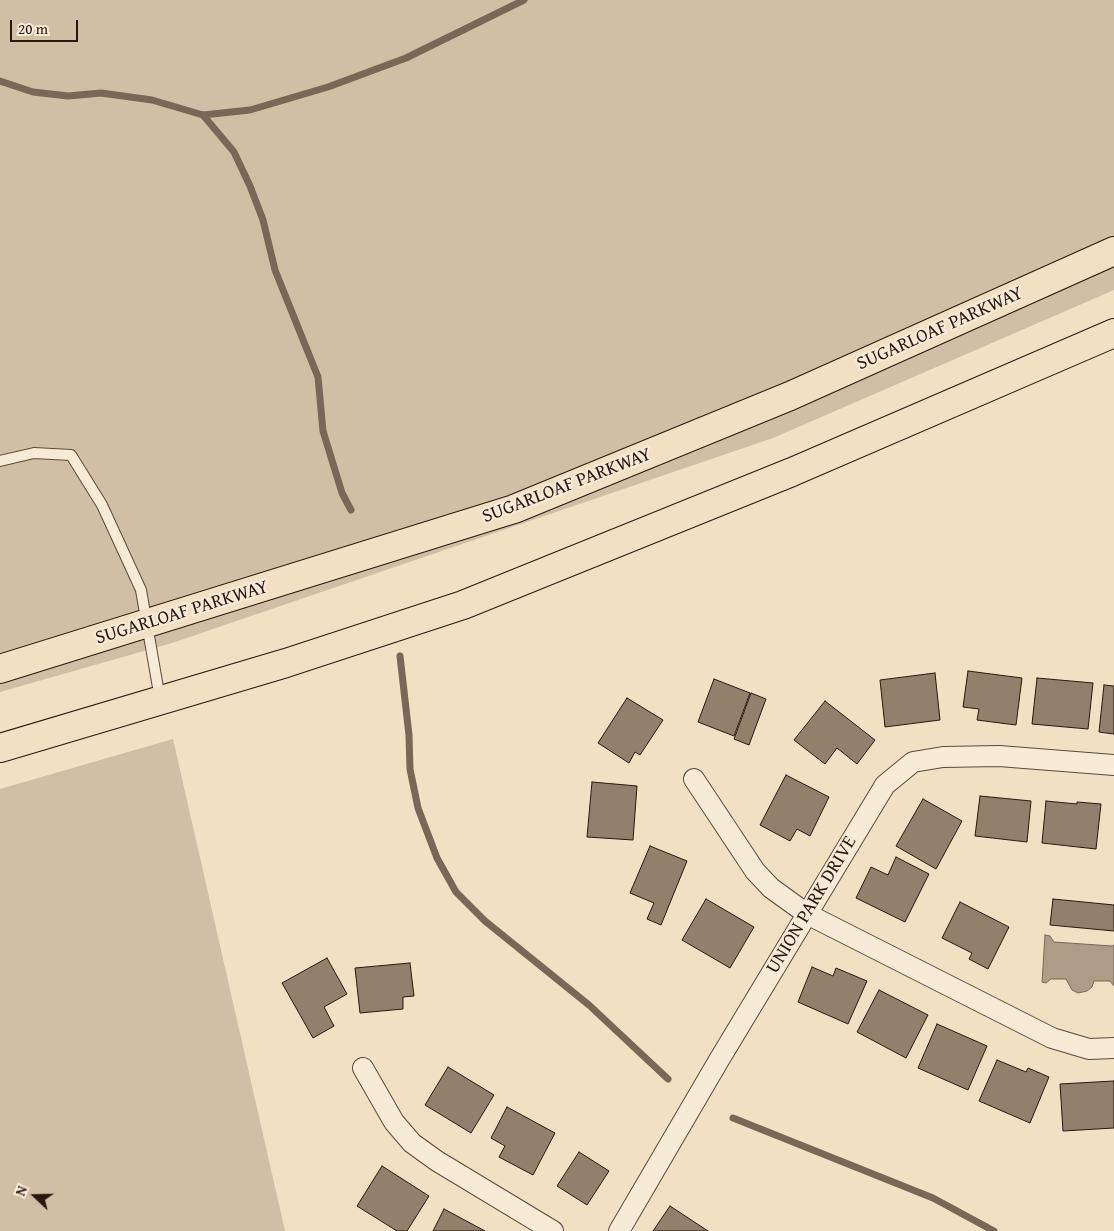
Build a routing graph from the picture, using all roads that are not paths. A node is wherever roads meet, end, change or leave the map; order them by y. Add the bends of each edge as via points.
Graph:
1 (1114, 251) edge
2 (1114, 333) edge
3 (0, 461) edge
4 (146, 625) junction
5 (0, 669) edge
6 (160, 700) junction
7 (0, 748) edge
8 (1114, 765) edge
9 (694, 779) dead end
10 (807, 914) junction
11 (1114, 1048) edge
12 (363, 1068) dead end
13 (553, 1231) edge
14 (619, 1231) edge

1 - 4 main road, SUGARLOAF PARKWAY via 790,396 514,509
2 - 6 main road via 792,472 463,605
3 - 4 lane via 34,452 71,455 102,505 141,590
4 - 5 main road, SUGARLOAF PARKWAY
4 - 6 lane
6 - 7 main road
8 - 10 street, UNION PARK DRIVE via 999,756 943,757 913,762 886,785
9 - 10 street via 755,870 771,888
10 - 11 street via 1052,1038 1089,1049
10 - 14 street, UNION PARK DRIVE
12 - 13 street via 394,1122 412,1143

